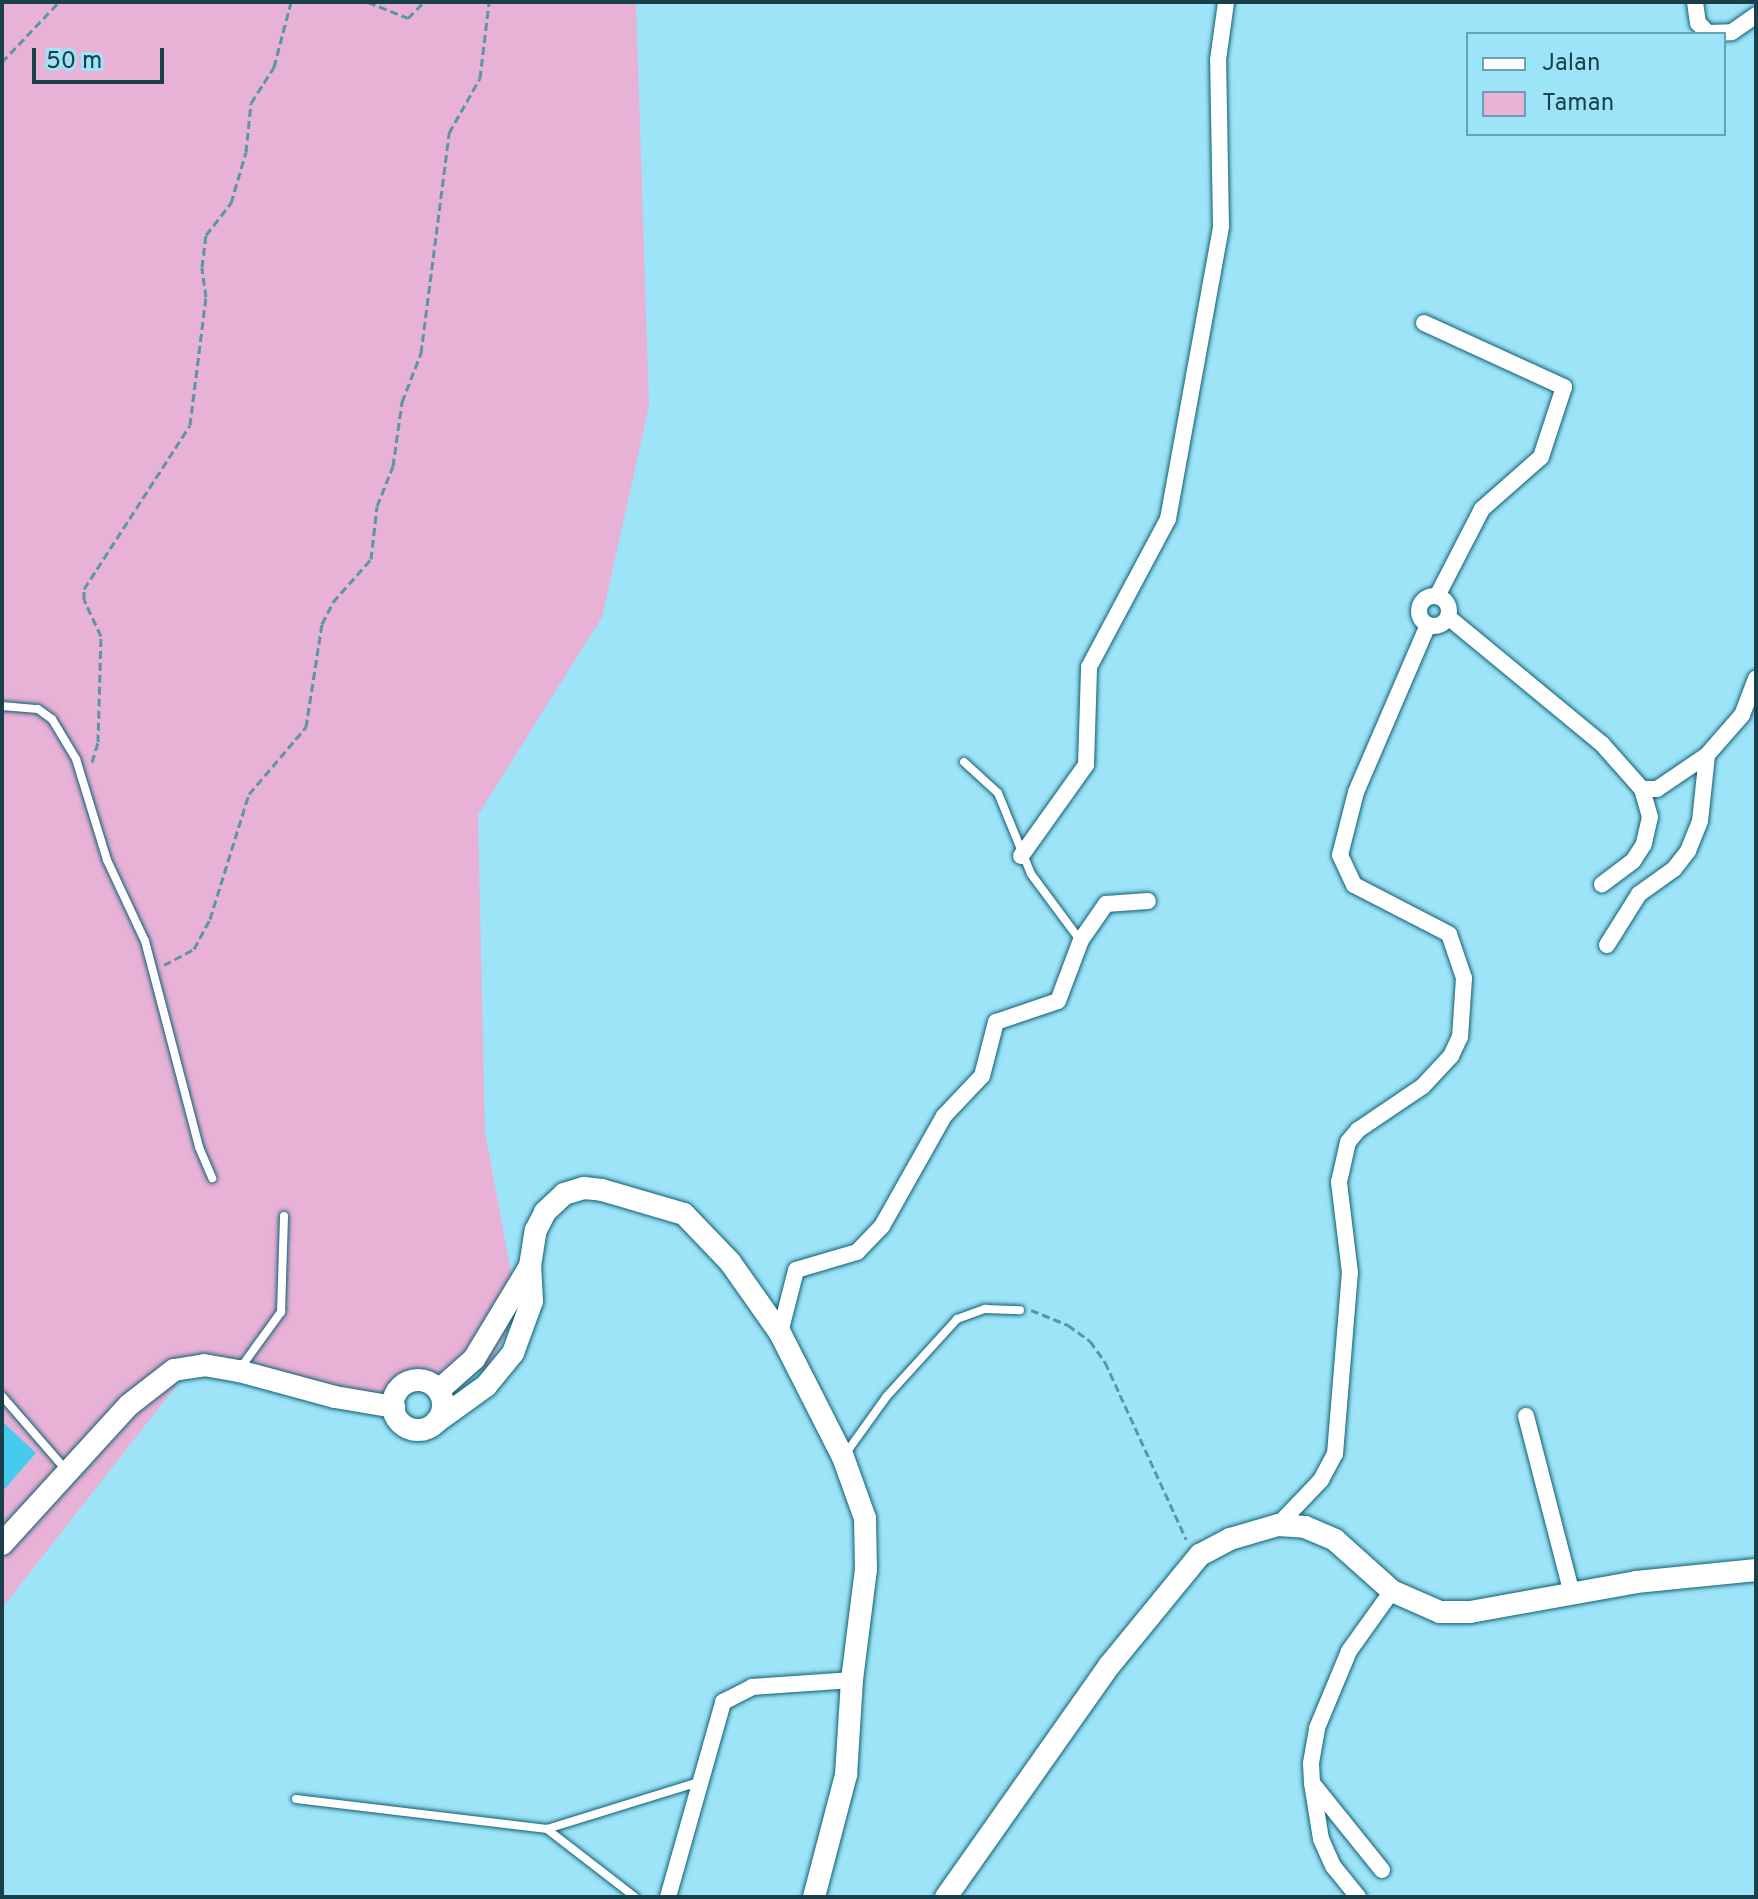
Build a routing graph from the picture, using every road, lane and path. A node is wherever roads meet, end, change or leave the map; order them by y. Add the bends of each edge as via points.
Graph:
1 (59, 2) edge
2 (291, 2) edge
3 (368, 2) edge
4 (424, 2) edge
5 (489, 2) edge
6 (1226, 2) edge
7 (1695, 2) edge
8 (1756, 15) edge
9 (1707, 32) edge
10 (1726, 32) edge
11 (2, 62) edge
12 (1424, 323) dead end
13 (1437, 596) junction
14 (1448, 617) junction
15 (1428, 625) junction
16 (1756, 679) edge
17 (2, 706) edge
18 (1707, 755) junction
19 (964, 762) dead end
20 (82, 779) junction
21 (1642, 789) junction
22 (1021, 856) junction
23 (1602, 884) dead end
24 (1148, 901) dead end
25 (1081, 940) junction
26 (1607, 945) dead end
27 (153, 969) junction
28 (212, 1178) dead end
29 (284, 1216) dead end
30 (530, 1266) junction
31 (1020, 1310) joint
32 (780, 1333) junction
33 (239, 1371) junction
34 (439, 1390) junction
35 (2, 1396) edge
36 (394, 1407) junction
37 (1526, 1416) dead end
38 (436, 1422) junction
39 (843, 1457) junction
40 (68, 1472) junction
41 (1278, 1525) junction
42 (2, 1544) edge
43 (1200, 1555) junction
44 (1756, 1570) edge
45 (1392, 1591) junction
46 (1572, 1594) junction
47 (852, 1680) junction
48 (696, 1783) junction
49 (1312, 1783) junction
50 (296, 1799) dead end
51 (547, 1829) junction
52 (1382, 1870) dead end
53 (635, 1897) edge
54 (668, 1897) edge
55 (814, 1897) edge
56 (946, 1897) edge
57 (1358, 1897) edge

1 - 11 path
2 - 20 path via 274,67 251,103 246,152 231,203 206,235 206,297 190,425 84,589 101,636 98,742
3 - 4 path via 408,18
5 - 27 path via 480,78 449,133 421,353 402,402 393,466 377,506 371,559 333,602 322,624 306,727 249,794 210,919 194,949
6 - 22 street via 1218,60 1221,226 1168,519 1089,667 1086,765
7 - 9 street via 1698,23
8 - 10 street
12 - 13 street via 1564,387 1541,457 1482,509
13 - 14 street via 1447,602
13 - 15 street via 1420,605 1420,617
14 - 15 street via 1440,625
14 - 21 street via 1602,744
15 - 41 street via 1356,792 1340,855 1354,885 1449,934 1464,978 1460,1037 1451,1056 1423,1086 1348,1142 1339,1182 1350,1273 1335,1454 1321,1480
16 - 18 street via 1742,715
17 - 20 lane via 35,707 52,719
18 - 21 street via 1671,782
18 - 26 street via 1700,821 1688,851 1674,869 1639,894
19 - 22 lane via 998,793
20 - 27 lane via 107,860 136,912
21 - 23 street via 1650,817 1644,844 1633,861
22 - 25 lane
24 - 25 street via 1110,901
25 - 32 street via 1058,1001 996,1022 982,1076 944,1116 868,1243 850,1256 796,1270
27 - 28 lane via 199,1147
29 - 33 lane via 281,1312
30 - 32 main road via 536,1230 557,1198 584,1188 664,1206 701,1226
30 - 34 main road via 474,1359
30 - 38 main road via 529,1314 513,1353 486,1386
31 - 39 lane via 985,1309 957,1319 887,1396
31 - 43 path via 1044,1314 1090,1341 1132,1412 1170,1511
32 - 39 main road
33 - 36 main road
33 - 40 main road via 195,1366 159,1377
34 - 36 main road via 426,1381 410,1381 398,1391
34 - 38 main road via 443,1406
35 - 40 lane
36 - 38 main road via 410,1428 424,1429
37 - 46 street
39 - 47 main road via 858,1493 867,1544
40 - 42 main road
41 - 43 main road via 1252,1530
41 - 45 main road via 1305,1527 1335,1540
43 - 56 main road via 1061,1729
44 - 46 main road via 1693,1574
45 - 46 main road via 1440,1612 1470,1612
45 - 49 street via 1349,1651 1329,1695 1317,1728
47 - 48 street via 752,1687 727,1697
47 - 55 main road via 846,1775
48 - 51 lane
48 - 54 street
49 - 52 street
49 - 57 street via 1321,1839 1333,1866
50 - 51 lane
51 - 53 lane

